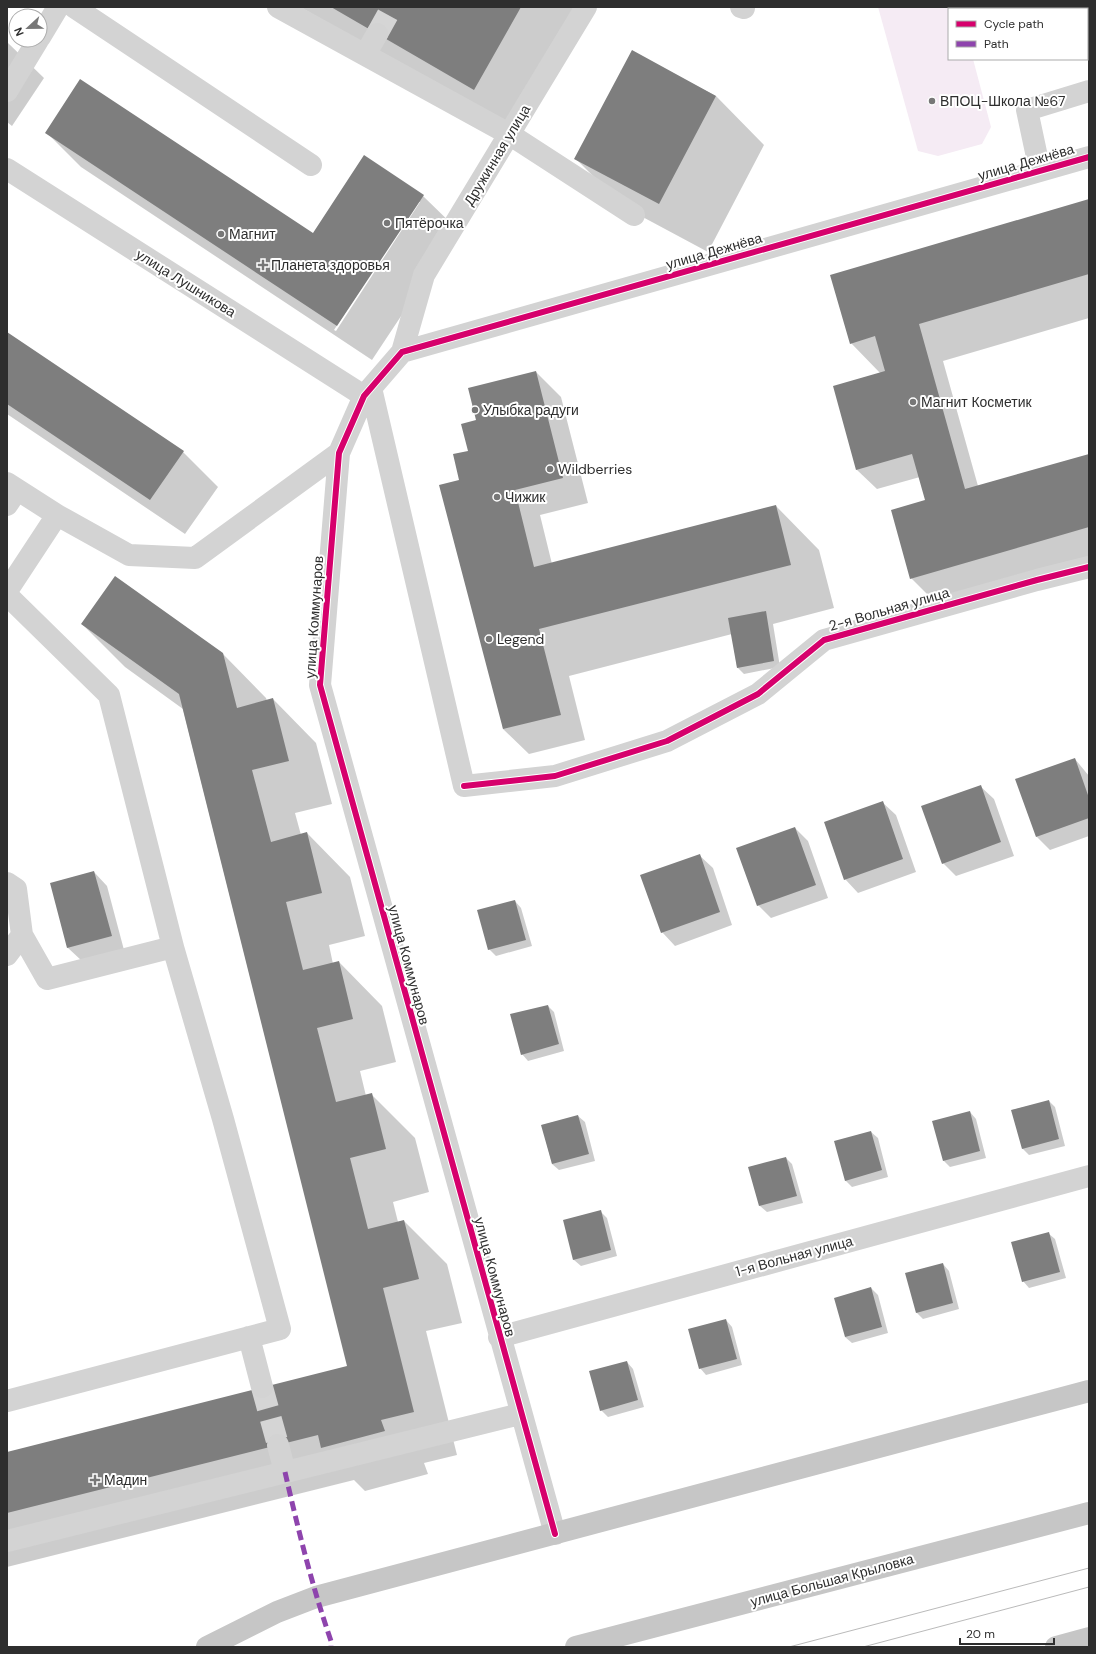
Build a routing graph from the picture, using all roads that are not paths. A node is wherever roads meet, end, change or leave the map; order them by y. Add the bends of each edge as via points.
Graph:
1 (58, 7) edge
2 (74, 7) edge
3 (278, 7) edge
4 (586, 7) edge
5 (48, 24) edge
6 (377, 34) tunnel mouth
7 (33, 48) edge
8 (365, 55) junction
9 (7, 91) edge
10 (1089, 91) edge
11 (509, 134) junction
12 (1089, 157) edge
13 (311, 165) dead end
14 (7, 169) edge
15 (1042, 170) junction
16 (634, 215) dead end
17 (402, 352) junction
18 (367, 392) junction
19 (339, 453) junction
20 (10, 493) edge
21 (57, 515) junction
22 (1089, 568) edge
23 (7, 591) edge
24 (7, 595) edge
25 (7, 883) edge
26 (22, 934) junction
27 (173, 947) junction
28 (7, 955) edge
29 (1089, 1176) edge
30 (249, 1337) junction
31 (499, 1337) junction
32 (262, 1387) tunnel mouth
33 (1089, 1391) edge
34 (7, 1401) edge
35 (520, 1414) junction
36 (278, 1445) tunnel mouth
37 (284, 1472) junction
38 (1089, 1513) edge
39 (555, 1534) junction
40 (7, 1541) edge
41 (1089, 1638) edge
42 (207, 1647) edge
43 (576, 1647) edge
44 (1056, 1647) edge

1 - 5 street
2 - 13 street
3 - 8 street
4 - 11 street, Дружинная улица
6 - 8 street
7 - 9 street
8 - 11 street
10 - 15 street via 1027,110
11 - 16 street
11 - 17 street, Дружинная улица via 424,275
12 - 15 street, улица Дежнёва
14 - 18 street, улица Лушникова
15 - 17 street, улица Дежнёва
17 - 18 street
18 - 19 street, улица Коммунаров
18 - 22 street, 2-я Вольная улица via 464,786 555,776 667,742 758,694 824,640 1037,580
19 - 21 street via 195,558 129,555
19 - 31 street, улица Коммунаров via 320,685
20 - 21 street
21 - 23 street
24 - 27 street via 109,695
25 - 26 street via 16,889
26 - 27 street via 47,979
26 - 28 street
27 - 30 street via 280,1329
29 - 31 street, 1-я Вольная улица
30 - 32 street
30 - 34 street
31 - 35 street, улица Коммунаров
33 - 39 main road
35 - 37 street
35 - 39 street, улица Коммунаров
36 - 37 street
37 - 40 street
38 - 43 main road, улица Большая Крыловка
39 - 42 main road via 316,1597 277,1612
41 - 44 main road

